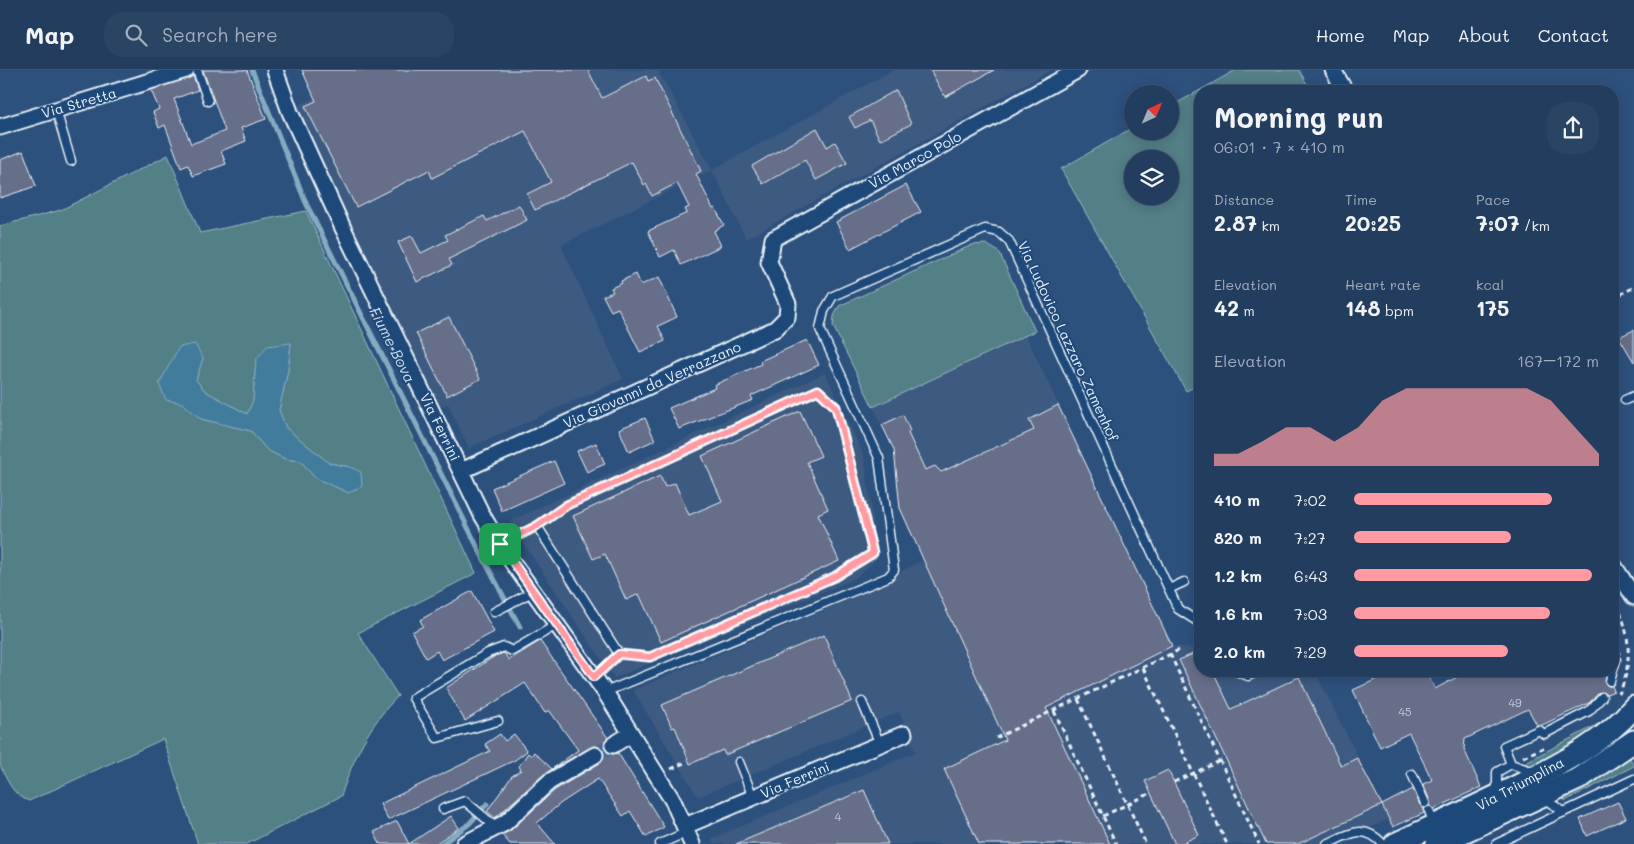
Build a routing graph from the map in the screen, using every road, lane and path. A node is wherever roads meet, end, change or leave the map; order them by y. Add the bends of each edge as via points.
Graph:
1 (186, 70) edge
2 (197, 70) edge
3 (275, 70) edge
4 (1078, 70) edge
5 (1333, 70) edge
6 (1342, 85) edge
7 (208, 101) dead end
8 (56, 110) junction
9 (0, 127) edge
10 (70, 161) dead end
11 (769, 262) joint
12 (1634, 287) edge
13 (1619, 295) edge
14 (1634, 396) edge
15 (1625, 400) dead end
16 (461, 471) junction
17 (537, 526) junction
18 (500, 544) junction
19 (1619, 575) edge
20 (1184, 582) dead end
21 (1169, 589) junction
22 (534, 591) junction
23 (1633, 598) edge
24 (498, 610) dead end
25 (1619, 610) edge
26 (1194, 619) edge
27 (558, 624) junction
28 (1181, 649) dead end
29 (619, 654) junction
30 (1170, 654) junction
31 (1634, 659) edge
32 (1630, 662) junction
33 (1629, 667) dead end
34 (1142, 668) junction
35 (594, 677) junction
36 (1611, 677) edge
37 (1610, 681) dead end
38 (605, 692) junction
39 (1602, 696) dead end
40 (1078, 699) junction
41 (862, 702) dead end
42 (1634, 707) edge
43 (1054, 711) junction
44 (498, 721) dead end
45 (631, 734) junction
46 (904, 734) dead end
47 (996, 738) dead end
48 (1634, 741) edge
49 (880, 744) junction
50 (613, 745) tunnel mouth
51 (595, 755) tunnel mouth
52 (1220, 761) junction
53 (686, 762) dead end
54 (738, 762) dead end
55 (1511, 764) junction
56 (678, 765) dead end
57 (1193, 773) junction
58 (1412, 774) dead end
59 (1540, 774) junction
60 (1634, 778) edge
61 (1174, 782) dead end
62 (1151, 794) dead end
63 (1497, 796) junction
64 (1540, 797) junction
65 (753, 798) junction
66 (1425, 803) dead end
67 (1128, 804) junction
68 (443, 809) dead end
69 (1564, 812) junction
70 (1103, 816) junction
71 (1434, 827) edge
72 (497, 828) junction
73 (688, 834) edge
74 (464, 844) edge
75 (660, 844) edge
76 (1116, 844) edge
77 (1146, 844) edge
78 (1227, 844) edge
79 (1259, 844) edge
80 (1327, 844) edge
81 (1383, 844) edge
82 (1395, 844) edge
83 (1496, 844) edge

1 - 8 street, Via Stretta via 152,77
2 - 7 lane
3 - 16 street, Via Ferrini via 290,112 342,226
4 - 11 street, Via Marco Polo via 772,239
5 - 6 street
8 - 9 street, Via Stretta
8 - 10 lane
11 - 16 street, Via Giovanni da Verrazzano via 788,304 787,317 775,329
12 - 13 path
14 - 15 lane
16 - 18 street, Via Ferrini
17 - 18 lane
17 - 29 lane
17 - 29 lane via 567,505 818,390 836,407 873,553 834,577 650,657
18 - 22 street, Via Ferrini
19 - 23 street
20 - 21 lane
21 - 26 lane, Via Ludovico Lazzaro Zamenhof via 1178,609
21 - 38 lane, Via Ludovico Lazzaro Zamenhof via 1009,241 999,232 985,229 833,296 824,311 820,329 879,458 894,570 878,582
22 - 24 lane
22 - 27 street, Via Ferrini
25 - 32 path via 1630,641
27 - 35 street, Via Ferrini
27 - 44 lane via 512,651 504,647 488,653 413,698 438,738
28 - 30 path
29 - 35 lane
30 - 34 path
30 - 52 path
31 - 32 path
32 - 33 path
34 - 40 path
34 - 57 path
35 - 38 street, Via Ferrini
36 - 37 lane
38 - 45 street, Via Ferrini
39 - 55 lane via 1589,712 1544,734 1539,730 1504,746
40 - 43 path
40 - 67 path
41 - 49 lane
42 - 59 main road, Via Triumplina via 1597,741
43 - 47 path
43 - 70 path
45 - 50 street
45 - 73 street, Via Ferrini via 673,802
46 - 49 street, Via Ferrini
48 - 64 main road, Via Triumplina via 1578,779
49 - 65 street, Via Ferrini
51 - 72 street via 549,782
52 - 57 path
52 - 79 path
53 - 56 path
54 - 65 lane
55 - 59 lane
55 - 63 lane via 1498,772
57 - 61 path
57 - 78 path
58 - 66 lane
59 - 63 main road, Via Triumplina
60 - 69 lane
62 - 67 path
63 - 71 main road, Via Triumplina
64 - 69 lane, Via Triumplina
64 - 71 main road, Via Triumplina
65 - 73 street, Via Ferrini
67 - 70 path
67 - 77 path
68 - 72 lane via 465,801
69 - 83 lane
70 - 76 path
71 - 82 main road, Via Triumplina
72 - 74 street
73 - 75 lane
80 - 81 lane via 1358,832 1368,832

